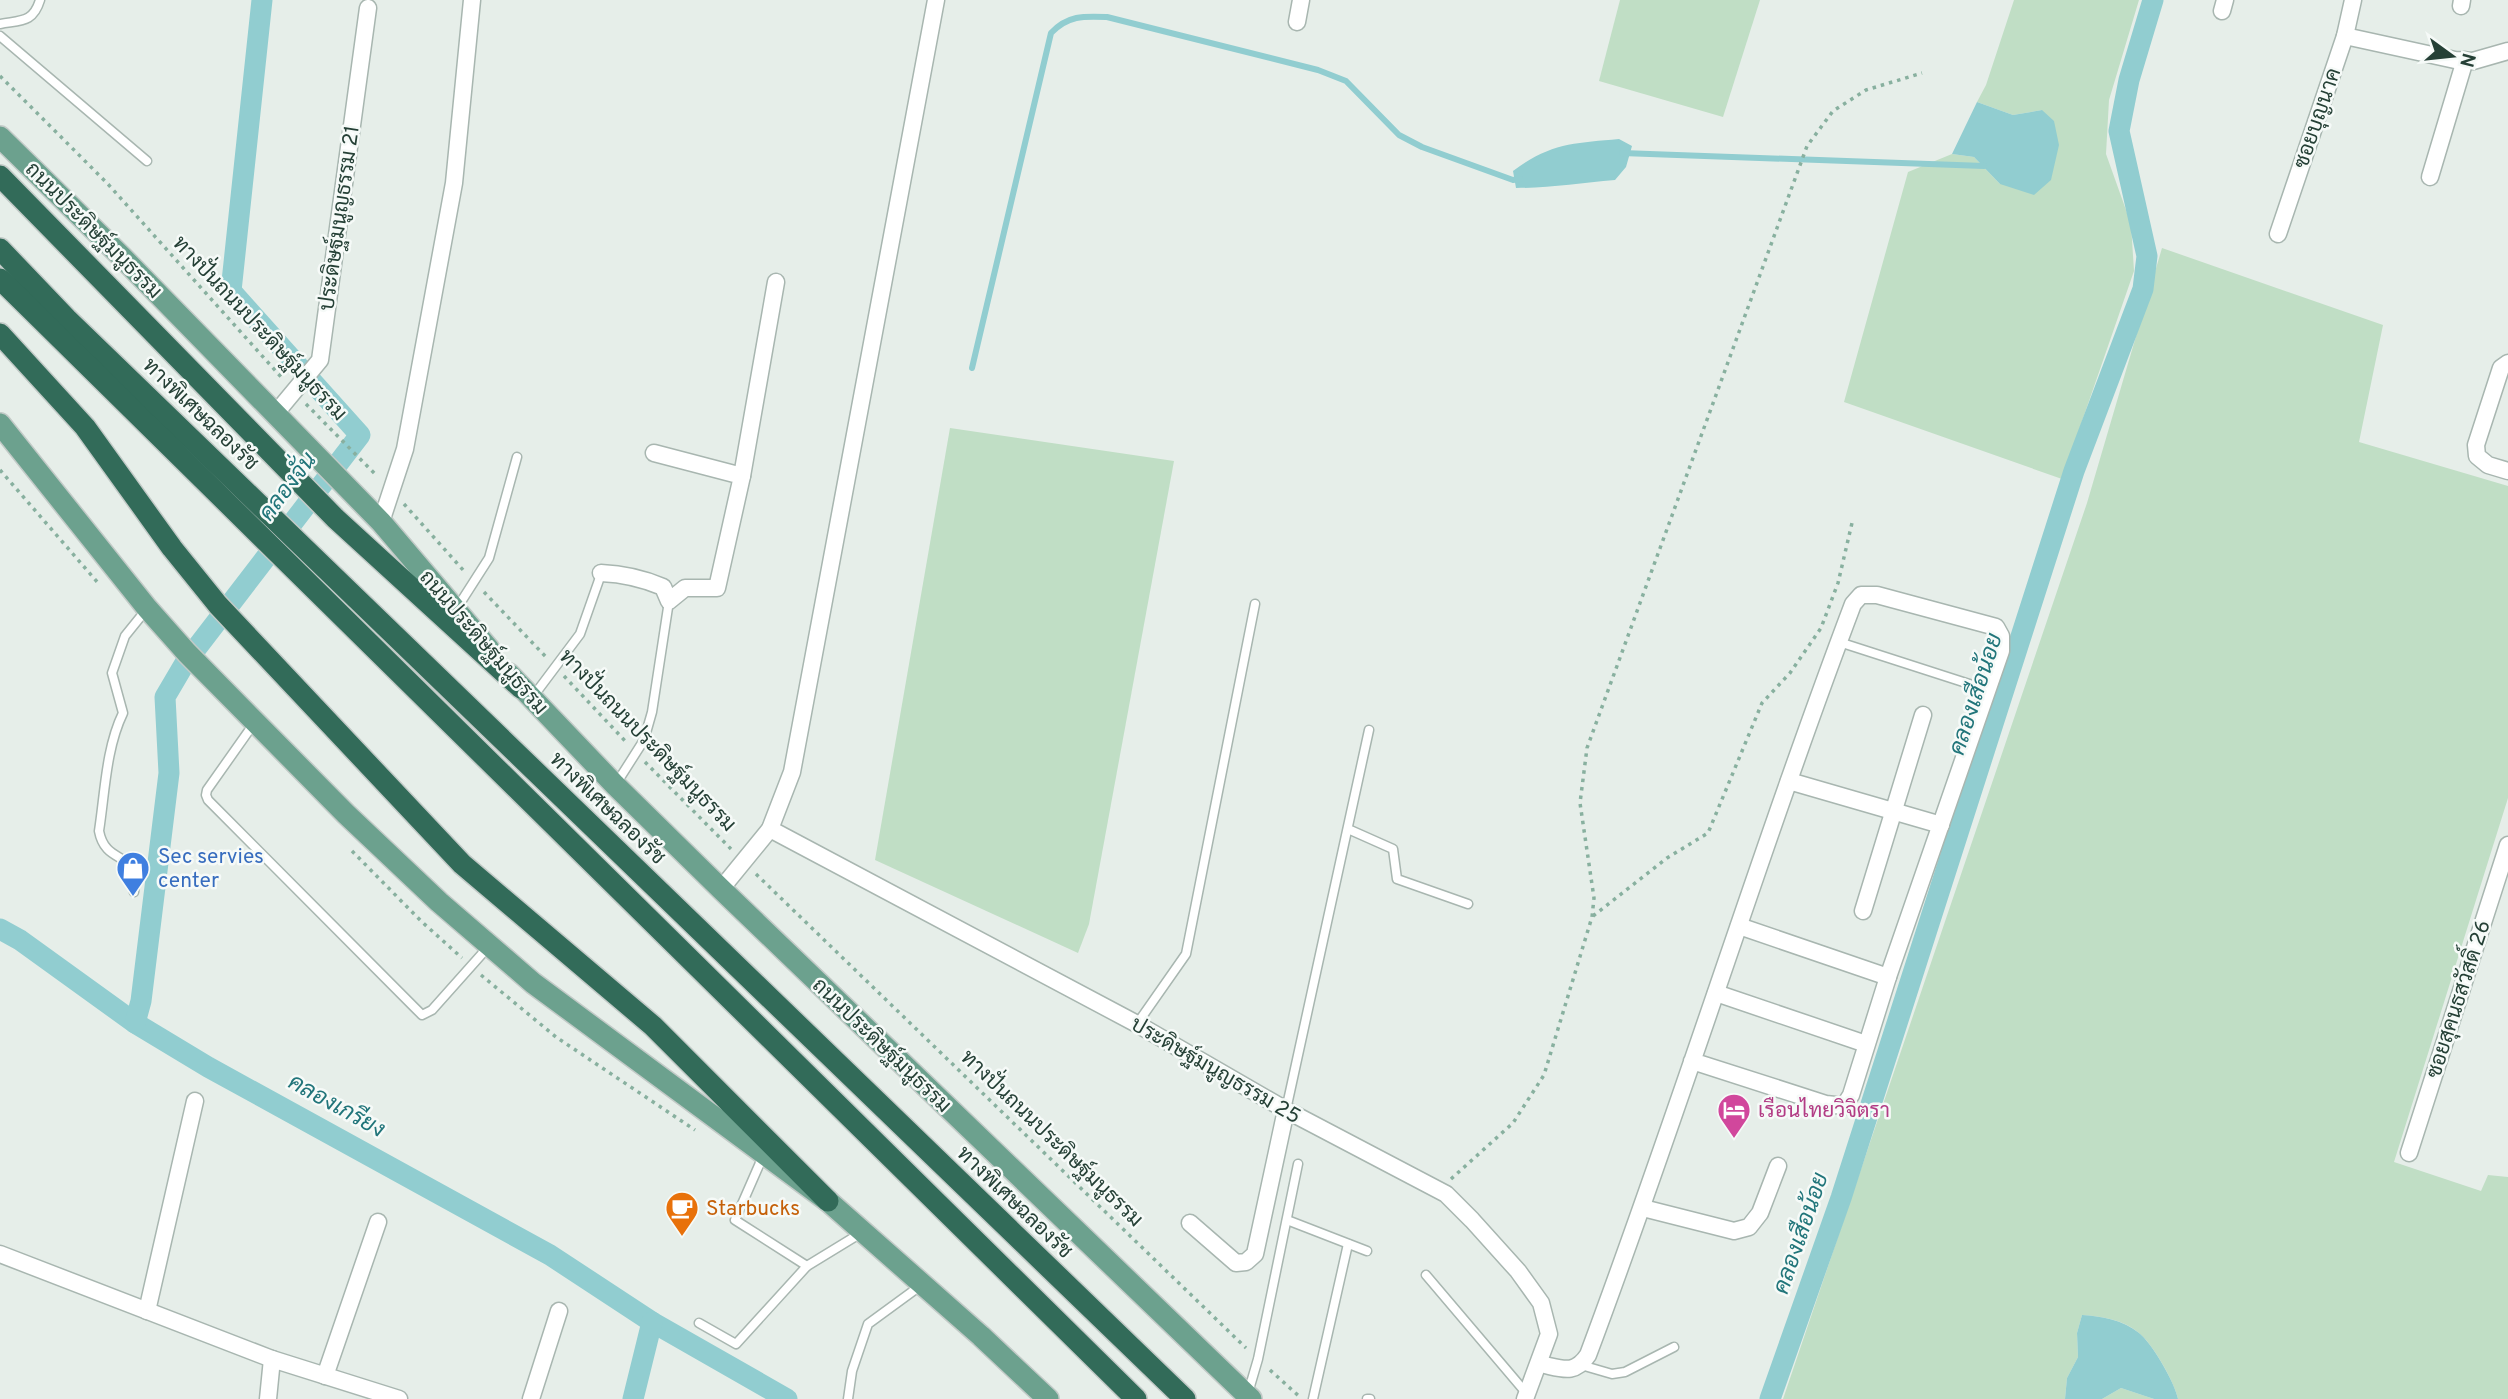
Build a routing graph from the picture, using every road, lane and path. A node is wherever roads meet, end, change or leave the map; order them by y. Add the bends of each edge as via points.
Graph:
1 (40, 0) edge
2 (472, 0) edge
3 (936, 0) edge
4 (1301, 0) edge
5 (2353, 0) edge
6 (368, 8) dead end
7 (1297, 22) dead end
8 (0, 24) edge
9 (0, 36) edge
10 (2345, 36) junction
11 (2508, 51) edge
12 (2465, 61) junction
13 (1922, 73) dead end
14 (0, 76) edge
15 (0, 136) edge
16 (147, 161) dead end
17 (0, 176) edge
18 (2430, 177) dead end
19 (2278, 234) dead end
20 (0, 249) edge
21 (0, 279) edge
22 (776, 282) dead end
23 (0, 334) edge
24 (2508, 363) edge
25 (296, 388) junction
26 (276, 413) junction
27 (0, 424) edge
28 (654, 453) dead end
29 (517, 457) dead end
30 (0, 471) edge
31 (2508, 471) edge
32 (743, 476) junction
33 (393, 491) junction
34 (381, 522) junction
35 (1852, 523) dead end
36 (600, 576) joint
37 (473, 581) junction
38 (99, 584) dead end
39 (669, 601) junction
40 (1255, 604) dead end
41 (148, 608) junction
42 (456, 610) junction
43 (1839, 642) junction
44 (555, 667) junction
45 (1988, 690) junction
46 (526, 693) junction
47 (1923, 715) dead end
48 (255, 722) junction
49 (1369, 730) dead end
50 (636, 753) junction
51 (1789, 781) junction
52 (615, 785) junction
53 (1893, 810) junction
54 (1941, 825) junction
55 (770, 829) junction
56 (1348, 830) junction
57 (2508, 845) edge
58 (743, 861) junction
59 (721, 889) junction
60 (134, 892) dead end
61 (1468, 904) dead end
62 (1863, 911) dead end
63 (1592, 917) junction
64 (1739, 926) junction
65 (489, 946) junction
66 (1888, 977) junction
67 (1716, 993) junction
68 (1137, 1024) junction
69 (1866, 1044) junction
70 (1692, 1061) junction
71 (195, 1101) dead end
72 (1286, 1111) junction
73 (2409, 1153) dead end
74 (763, 1154) junction
75 (1298, 1164) dead end
76 (1778, 1166) dead end
77 (1439, 1190) junction
78 (828, 1201) junction
79 (1643, 1208) junction
80 (1287, 1220) junction
81 (378, 1222) dead end
82 (1190, 1223) dead end
83 (863, 1232) junction
84 (1348, 1244) junction
85 (1367, 1251) dead end
86 (0, 1254) edge
87 (807, 1266) junction
88 (1426, 1275) dead end
89 (922, 1284) junction
90 (147, 1311) junction
91 (559, 1311) dead end
92 (699, 1323) dead end
93 (1674, 1347) dead end
94 (272, 1359) junction
95 (1258, 1359) junction
96 (1540, 1363) junction
97 (1581, 1365) junction
98 (325, 1376) junction
99 (1526, 1396) edge
100 (1249, 1397) edge
101 (268, 1399) edge
102 (399, 1399) edge
103 (531, 1399) edge
104 (848, 1399) edge
105 (1048, 1399) edge
106 (1136, 1399) edge
107 (1185, 1399) edge
108 (1302, 1399) edge
109 (1313, 1399) edge

1 - 8 lane via 30,18
2 - 33 street via 454,183 405,449
3 - 55 street via 792,772
4 - 7 street
5 - 10 street, ซอยบุญนาค
6 - 25 street, ประดิษฐ์มนูญธรรม 21 via 320,360
9 - 16 lane
10 - 12 street
10 - 19 street, ซอยบุญนาค
11 - 12 street
12 - 18 street
13 - 63 path via 1866,90 1833,111 1807,146 1587,748 1580,803 1594,898
14 - 25 path, ทางปั่นถนนประดิษฐ์มนูธรรม via 107,183
15 - 26 main road, ถนนประดิษฐ์มนูธรรม
17 - 46 highway via 335,518
20 - 107 highway, ทางพิเศษฉลองรัช
21 - 106 highway, ทางพิเศษฉลองรัช
22 - 32 street
23 - 78 highway via 85,427 219,605 462,864 653,1026
24 - 31 street via 2501,368 2476,445 2477,456 2488,465
25 - 26 street, ประดิษฐ์มนูญธรรม 21
25 - 33 path, ทางปั่นถนนประดิษฐ์มนูธรรม via 319,418
26 - 34 main road, ถนนประดิษฐ์มนูธรรม
27 - 41 main road
28 - 32 street
29 - 37 lane via 489,558
30 - 38 path
32 - 39 street via 717,589 685,588
33 - 34 street
33 - 37 path, ทางปั่นถนนประดิษฐ์มนูธรรม
34 - 42 main road, ถนนประดิษฐ์มนูธรรม
35 - 63 path via 1838,583 1821,628 1762,703 1708,832
36 - 39 street via 645,579 663,587
36 - 44 lane via 580,634
37 - 42 lane
37 - 44 path, ทางปั่นถนนประดิษฐ์มนูธรรม
39 - 50 lane via 652,712
40 - 68 lane via 1186,954
41 - 48 main road
41 - 60 lane via 125,636 112,673 123,713 111,749 99,831 108,850 132,866
42 - 46 main road, ถนนประดิษฐ์มนูธรรม
43 - 45 lane
43 - 45 street via 1861,595 1877,595 1996,627 2001,651
43 - 51 street
44 - 46 lane
44 - 50 path, ทางปั่นถนนประดิษฐ์มนูธรรม
45 - 54 street
46 - 52 main road, ถนนประดิษฐ์มนูธรรม
47 - 53 street
48 - 65 main road via 346,814
48 - 65 lane via 207,790 208,800 422,1015 432,1010
49 - 56 lane
50 - 52 lane
50 - 58 path, ทางปั่นถนนประดิษฐ์มนูธรรม
51 - 53 street
51 - 64 street
52 - 59 main road, ถนนประดิษฐ์มนูธรรม
53 - 54 street
53 - 62 street
54 - 66 street
55 - 58 street
55 - 68 street, ประดิษฐ์มนูญธรรม 25
56 - 61 lane via 1393,849 1397,879
56 - 72 lane
57 - 73 street, ซอยสุคนธสวัสดิ์ 26
58 - 59 street
58 - 95 path, ทางปั่นถนนประดิษฐ์มนูธรรม
59 - 100 main road, ถนนประดิษฐ์มนูธรรม
63 - 77 path via 1544,1075 1513,1123
64 - 66 street
64 - 67 street
65 - 74 main road
66 - 69 street
67 - 69 street
67 - 70 street
68 - 72 street, ประดิษฐ์มนูญธรรม 25
69 - 70 street via 1844,1106
70 - 79 street
71 - 90 street
72 - 77 street, ประดิษฐ์มนูญธรรม 25
72 - 82 street via 1255,1254 1236,1263
74 - 78 main road
74 - 87 lane via 735,1220
75 - 80 lane
76 - 79 street via 1760,1213 1749,1227 1734,1231
77 - 96 street, ประดิษฐ์มนูญธรรม 25 via 1472,1220 1541,1303 1549,1334
78 - 83 main road
79 - 97 street
80 - 84 lane
80 - 95 lane
81 - 98 street
83 - 87 lane
83 - 89 main road
84 - 85 lane
84 - 109 lane
86 - 90 street
87 - 92 lane via 736,1344
88 - 99 lane
89 - 104 lane via 868,1324
89 - 105 main road
90 - 94 street
91 - 103 street
93 - 97 lane via 1625,1372 1612,1374
94 - 98 street
94 - 101 street
95 - 100 lane
95 - 108 path, ทางปั่นถนนประดิษฐ์มนูธรรม
96 - 97 street via 1567,1369
96 - 99 street, ประดิษฐ์มนูญธรรม 25
98 - 102 street

